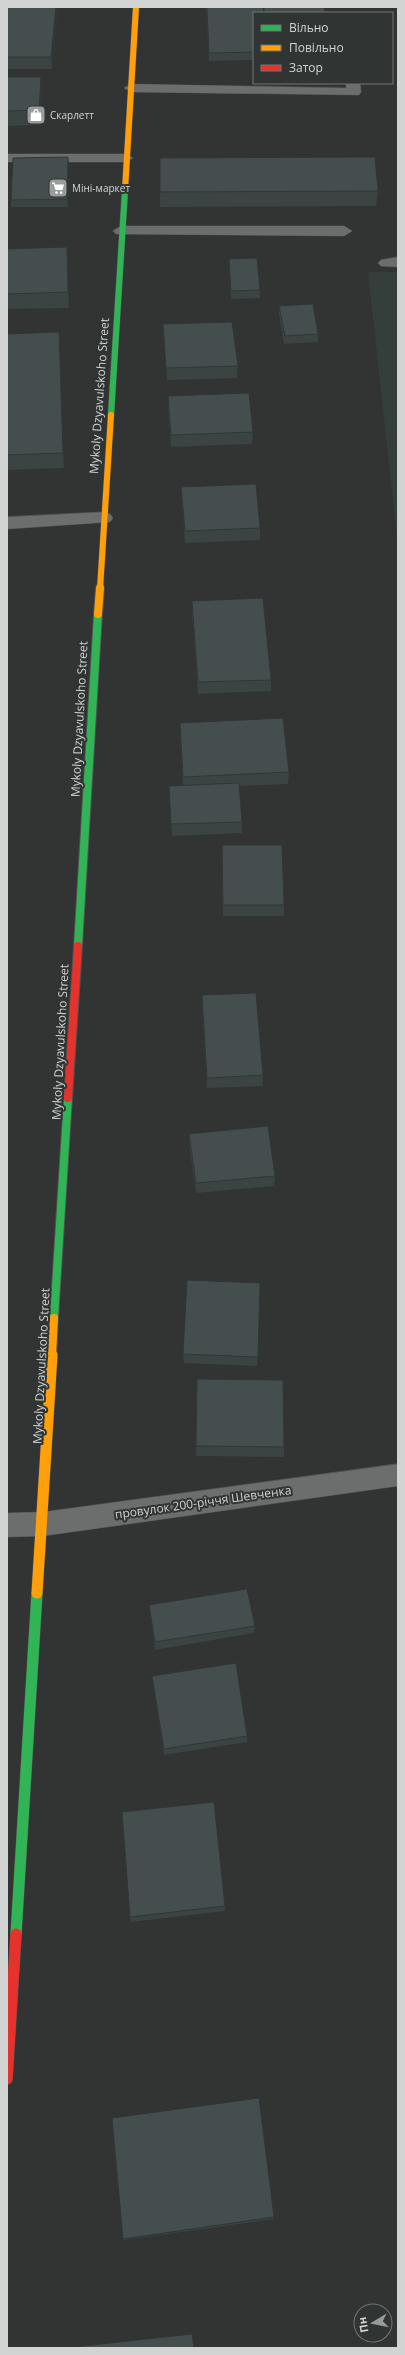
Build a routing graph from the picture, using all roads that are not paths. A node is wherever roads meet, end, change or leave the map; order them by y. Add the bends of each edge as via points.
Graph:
1 (136, 7) edge
2 (353, 84) edge
3 (131, 88) junction
4 (7, 158) edge
5 (126, 158) junction
6 (121, 231) junction
7 (344, 231) dead end
8 (104, 518) junction
9 (7, 523) edge
10 (398, 1475) edge
11 (43, 1524) junction
12 (7, 1525) edge
13 (7, 2079) edge

1 - 3 street, Mykoly Dzyavulskoho Street
2 - 3 street via 354,92
3 - 5 street, Mykoly Dzyavulskoho Street
4 - 5 street
5 - 6 street, Mykoly Dzyavulskoho Street
6 - 7 street
6 - 8 street, Mykoly Dzyavulskoho Street
8 - 9 street
8 - 11 street, Mykoly Dzyavulskoho Street
10 - 11 street, провулок 200-річчя Шевченка
11 - 12 street, провулок 200-річчя Шевченка
11 - 13 street, Mykoly Dzyavulskoho Street

